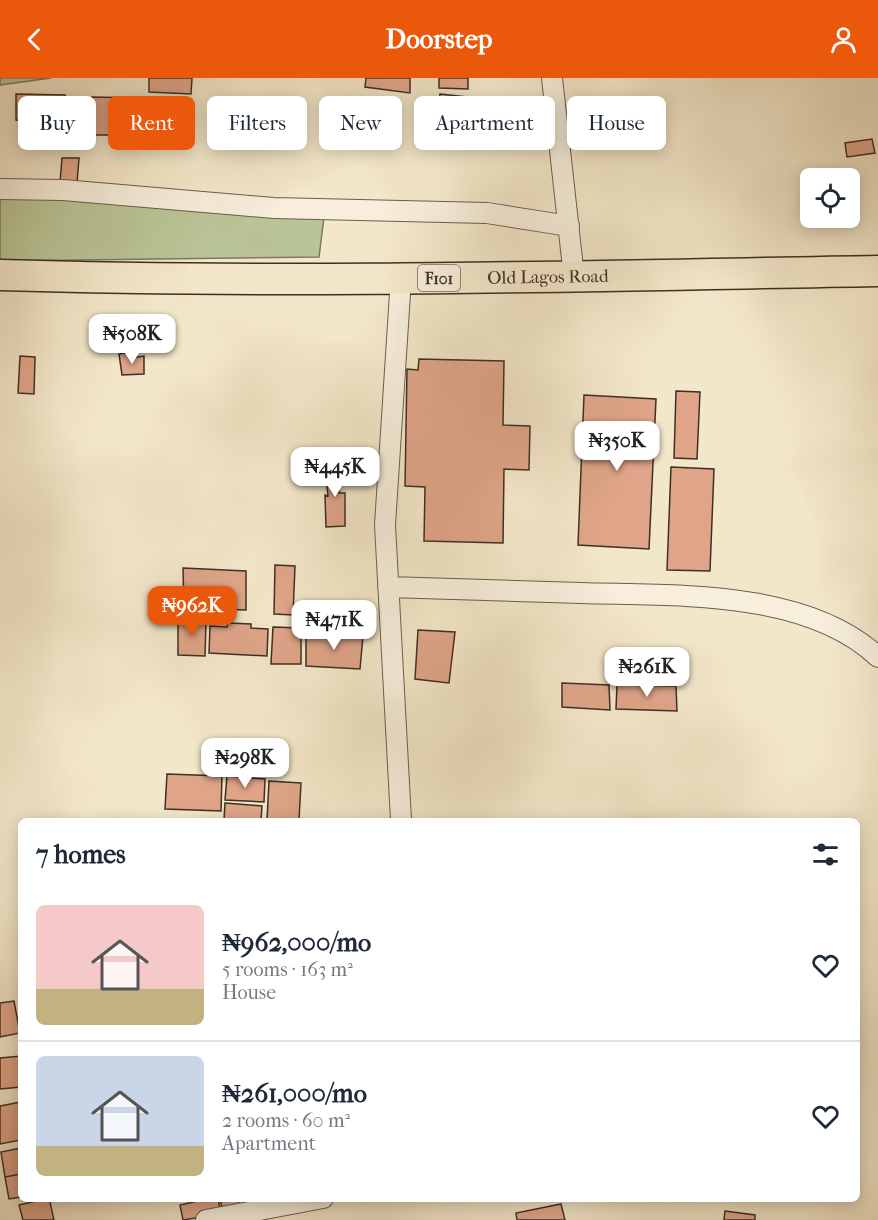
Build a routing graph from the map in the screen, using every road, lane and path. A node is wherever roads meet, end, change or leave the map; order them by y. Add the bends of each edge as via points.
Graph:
1 (552, 78) edge
2 (0, 189) edge
3 (569, 226) junction
4 (878, 271) edge
5 (0, 275) edge
6 (401, 278) junction
7 (574, 278) junction
8 (388, 587) junction
9 (878, 657) edge
10 (401, 818) edge
11 (302, 1202) edge
12 (206, 1220) edge

1 - 3 street
2 - 3 street via 63,190 274,208 487,213
3 - 7 street
4 - 7 main road, Old Lagos Road / F101
5 - 6 main road, Old Lagos Road / F101
6 - 7 main road, Old Lagos Road / F101
6 - 8 street via 385,500
8 - 9 street via 724,597 808,616 866,645
8 - 10 street
11 - 12 street

